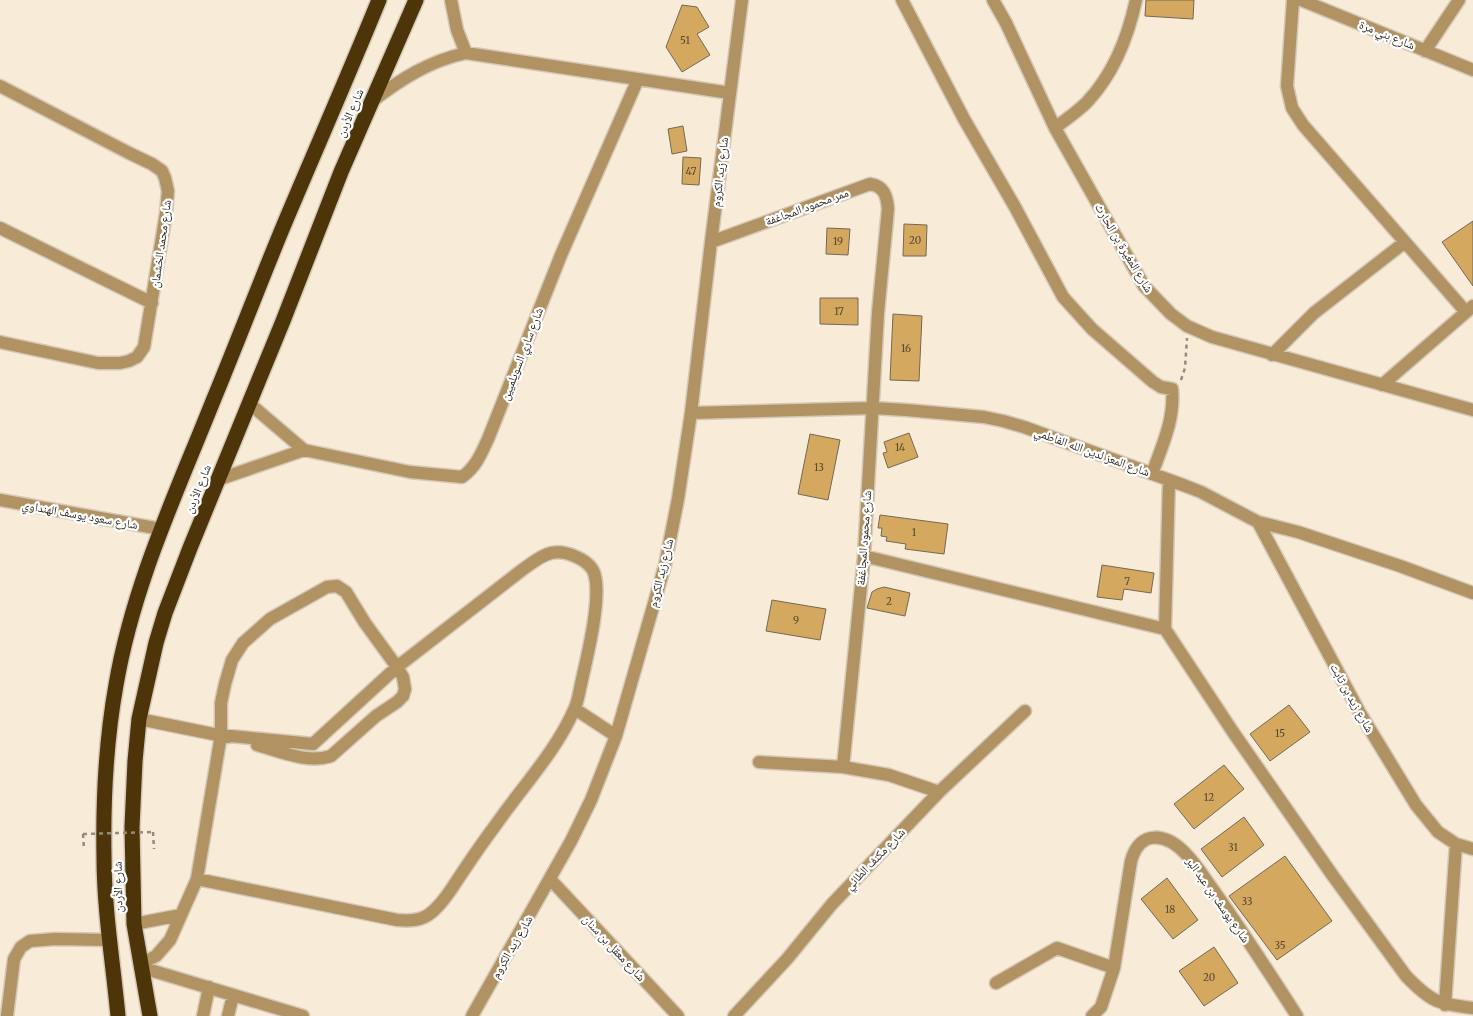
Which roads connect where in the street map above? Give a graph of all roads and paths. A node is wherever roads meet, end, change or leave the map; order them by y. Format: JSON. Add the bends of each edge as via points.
{"nodes":[{"id":1,"x":379,"y":0,"type":"edge"},
{"id":2,"x":416,"y":0,"type":"edge"},
{"id":3,"x":452,"y":0,"type":"edge"},
{"id":4,"x":742,"y":0,"type":"edge"},
{"id":5,"x":902,"y":0,"type":"edge"},
{"id":6,"x":993,"y":0,"type":"edge"},
{"id":7,"x":1136,"y":0,"type":"edge"},
{"id":8,"x":1294,"y":0,"type":"edge"},
{"id":9,"x":1302,"y":0,"type":"edge"},
{"id":10,"x":1459,"y":0,"type":"edge"},
{"id":11,"x":1425,"y":51,"type":"junction"},
{"id":12,"x":466,"y":53,"type":"junction"},
{"id":13,"x":1473,"y":70,"type":"edge"},
{"id":14,"x":638,"y":80,"type":"junction"},
{"id":15,"x":0,"y":86,"type":"edge"},
{"id":16,"x":730,"y":93,"type":"junction"},
{"id":17,"x":371,"y":102,"type":"junction"},
{"id":18,"x":1055,"y":128,"type":"junction"},
{"id":19,"x":888,"y":209,"type":"joint"},
{"id":20,"x":0,"y":228,"type":"edge"},
{"id":21,"x":711,"y":242,"type":"junction"},
{"id":22,"x":1405,"y":242,"type":"junction"},
{"id":23,"x":152,"y":303,"type":"junction"},
{"id":24,"x":1470,"y":309,"type":"edge"},
{"id":25,"x":1187,"y":326,"type":"junction"},
{"id":26,"x":0,"y":342,"type":"edge"},
{"id":27,"x":1272,"y":354,"type":"junction"},
{"id":28,"x":1382,"y":385,"type":"junction"},
{"id":29,"x":1172,"y":389,"type":"junction"},
{"id":30,"x":249,"y":403,"type":"junction"},
{"id":31,"x":873,"y":408,"type":"junction"},
{"id":32,"x":1473,"y":410,"type":"edge"},
{"id":33,"x":692,"y":413,"type":"junction"},
{"id":34,"x":304,"y":450,"type":"junction"},
{"id":35,"x":1152,"y":474,"type":"junction"},
{"id":36,"x":217,"y":480,"type":"junction"},
{"id":37,"x":1169,"y":480,"type":"junction"},
{"id":38,"x":0,"y":500,"type":"edge"},
{"id":39,"x":1258,"y":522,"type":"junction"},
{"id":40,"x":161,"y":529,"type":"junction"},
{"id":41,"x":864,"y":556,"type":"junction"},
{"id":42,"x":1473,"y":594,"type":"edge"},
{"id":43,"x":1165,"y":629,"type":"junction"},
{"id":44,"x":397,"y":667,"type":"junction"},
{"id":45,"x":575,"y":709,"type":"junction"},
{"id":46,"x":1025,"y":711,"type":"dead end"},
{"id":47,"x":140,"y":719,"type":"junction"},
{"id":48,"x":221,"y":735,"type":"junction"},
{"id":49,"x":616,"y":736,"type":"junction"},
{"id":50,"x":759,"y":762,"type":"dead end"},
{"id":51,"x":843,"y":766,"type":"junction"},
{"id":52,"x":939,"y":792,"type":"junction"},
{"id":53,"x":1456,"y":844,"type":"junction"},
{"id":54,"x":84,"y":848,"type":"dead end"},
{"id":55,"x":154,"y":849,"type":"dead end"},
{"id":56,"x":1473,"y":849,"type":"edge"},
{"id":57,"x":197,"y":879,"type":"junction"},
{"id":58,"x":550,"y":880,"type":"junction"},
{"id":59,"x":180,"y":916,"type":"junction"},
{"id":60,"x":134,"y":924,"type":"junction"},
{"id":61,"x":110,"y":940,"type":"junction"},
{"id":62,"x":140,"y":964,"type":"junction"},
{"id":63,"x":1114,"y":968,"type":"junction"},
{"id":64,"x":996,"y":983,"type":"dead end"},
{"id":65,"x":209,"y":988,"type":"junction"},
{"id":66,"x":233,"y":994,"type":"junction"},
{"id":67,"x":1445,"y":1005,"type":"junction"},
{"id":68,"x":1473,"y":1008,"type":"edge"},
{"id":69,"x":264,"y":1010,"type":"edge"},
{"id":70,"x":5,"y":1011,"type":"edge"},
{"id":71,"x":1101,"y":1013,"type":"edge"},
{"id":72,"x":296,"y":1015,"type":"edge"},
{"id":73,"x":118,"y":1016,"type":"edge"},
{"id":74,"x":150,"y":1016,"type":"edge"},
{"id":75,"x":203,"y":1016,"type":"edge"},
{"id":76,"x":228,"y":1016,"type":"edge"},
{"id":77,"x":472,"y":1016,"type":"edge"},
{"id":78,"x":678,"y":1016,"type":"edge"},
{"id":79,"x":734,"y":1016,"type":"edge"},
{"id":80,"x":1297,"y":1016,"type":"edge"}],
"edges":[{"from":1,"to":40,"type":"highway","name":"شارع الأردن"},
{"from":2,"to":17,"type":"highway","name":"شارع الأردن"},
{"from":3,"to":12,"type":"street","via":[[457,30]]},
{"from":4,"to":16,"type":"street","name":"شارع زيد الكروم"},
{"from":5,"to":29,"type":"street","via":[[1063,297],[1092,329],[1153,382]]},
{"from":6,"to":18,"type":"street","name":"شارع المغيرة بن الحارث"},
{"from":7,"to":18,"type":"street","via":[[1119,54],[1105,80],[1088,102]]},
{"from":8,"to":22,"type":"street","via":[[1287,86],[1292,108],[1303,125]]},
{"from":9,"to":11,"type":"street","name":"شارع بني مرة"},
{"from":10,"to":11,"type":"street"},
{"from":11,"to":13,"type":"street","name":"شارع بني مرة"},
{"from":12,"to":14,"type":"street"},
{"from":12,"to":17,"type":"street","via":[[418,70]]},
{"from":14,"to":16,"type":"street"},
{"from":14,"to":34,"type":"street","name":"شارع ساري السويلميين","via":[[561,255],[503,403],[474,467],[462,477],[439,475]]},
{"from":15,"to":23,"type":"street","name":"شارع محمد الخشمان","via":[[162,171],[168,191]]},
{"from":16,"to":21,"type":"street","name":"شارع زيد الكروم"},
{"from":17,"to":30,"type":"highway","name":"شارع الأردن"},
{"from":18,"to":25,"type":"street","name":"شارع المغيرة بن الحارث","via":[[1144,286]]},
{"from":19,"to":21,"type":"street","name":"ممر محمود المجاغفة","via":[[885,194],[877,185],[870,184]]},
{"from":19,"to":31,"type":"street","name":"شارع محمود المجاغفة"},
{"from":20,"to":23,"type":"street"},
{"from":21,"to":33,"type":"street","name":"شارع زيد الكروم"},
{"from":22,"to":24,"type":"street"},
{"from":22,"to":27,"type":"street","via":[[1314,313]]},
{"from":23,"to":26,"type":"street","name":"شارع محمد الخشمان","via":[[144,347],[137,357],[129,361],[98,363]]},
{"from":24,"to":28,"type":"street"},
{"from":25,"to":27,"type":"street","name":"شارع المغيرة بن الحارث","via":[[1212,337]]},
{"from":25,"to":29,"type":"path","via":[[1182,378]]},
{"from":27,"to":28,"type":"street","name":"شارع المغيرة بن الحارث"},
{"from":28,"to":32,"type":"street","name":"شارع المغيرة بن الحارث"},
{"from":29,"to":35,"type":"street","via":[[1172,417]]},
{"from":30,"to":34,"type":"street","name":"شارع ساري السويلميين"},
{"from":30,"to":36,"type":"highway","name":"شارع الأردن"},
{"from":31,"to":33,"type":"street","name":"شارع المعز لدين الله الفاطمي"},
{"from":31,"to":35,"type":"street","name":"شارع المعز لدين الله الفاطمي","via":[[1003,420]]},
{"from":31,"to":41,"type":"street","name":"شارع محمود المجاغفة"},
{"from":33,"to":49,"type":"street","name":"شارع زيد الكروم","via":[[665,565]]},
{"from":34,"to":36,"type":"street"},
{"from":35,"to":37,"type":"street","name":"شارع المعز لدين الله الفاطمي"},
{"from":36,"to":47,"type":"highway","name":"شارع الأردن","via":[[165,613]]},
{"from":37,"to":39,"type":"street","name":"شارع المعز لدين الله الفاطمي","via":[[1201,492]]},
{"from":37,"to":43,"type":"street"},
{"from":38,"to":40,"type":"street","name":"شارع سعود يوسف الهنداوي"},
{"from":39,"to":42,"type":"street","name":"شارع المعز لدين الله الفاطمي","via":[[1400,566]]},
{"from":39,"to":53,"type":"street","name":"شارع زيد بن ثابت","via":[[1360,713],[1416,805],[1438,832]]},
{"from":40,"to":61,"type":"highway","name":"شارع الأردن","via":[[136,598],[115,687],[104,798],[104,858]]},
{"from":41,"to":43,"type":"street"},
{"from":41,"to":51,"type":"street","name":"شارع محمود المجاغفة"},
{"from":43,"to":67,"type":"street","via":[[1233,732],[1406,976],[1426,995]]},
{"from":44,"to":45,"type":"street","via":[[543,556],[552,552],[576,556],[589,565],[596,582],[588,654]]},
{"from":44,"to":48,"type":"street","via":[[313,744]]},
{"from":44,"to":48,"type":"street","via":[[405,683],[403,696],[331,756],[321,759],[300,756]]},
{"from":44,"to":48,"type":"street","via":[[364,624],[346,592],[337,586],[327,587],[270,619],[243,643],[232,660],[224,684]]},
{"from":45,"to":49,"type":"street"},
{"from":45,"to":57,"type":"street","via":[[555,743],[447,895],[432,912],[419,920],[397,920]]},
{"from":46,"to":52,"type":"street","name":"شارع مكنف الطائي"},
{"from":47,"to":48,"type":"street"},
{"from":47,"to":60,"type":"highway","name":"شارع الأردن","via":[[132,827]]},
{"from":48,"to":57,"type":"street"},
{"from":49,"to":58,"type":"street","name":"شارع زيد الكروم","via":[[591,800]]},
{"from":50,"to":51,"type":"street"},
{"from":51,"to":52,"type":"street","via":[[889,775]]},
{"from":52,"to":79,"type":"street","name":"شارع مكنف الطائي","via":[[832,904]]},
{"from":53,"to":56,"type":"street","name":"شارع زيد بن ثابت"},
{"from":53,"to":67,"type":"street"},
{"from":54,"to":55,"type":"path","bridge":true,"via":[[83,834],[153,832]]},
{"from":57,"to":59,"type":"street"},
{"from":58,"to":77,"type":"street","name":"شارع زيد الكروم"},
{"from":58,"to":78,"type":"street","name":"شارع معقل بن سنان"},
{"from":59,"to":60,"type":"street"},
{"from":59,"to":62,"type":"street","via":[[163,949]]},
{"from":60,"to":62,"type":"highway","name":"شارع الأردن"},
{"from":61,"to":70,"type":"street","via":[[55,939],[30,941],[21,946],[14,958]]},
{"from":61,"to":73,"type":"highway","name":"شارع الأردن"},
{"from":62,"to":65,"type":"street"},
{"from":62,"to":74,"type":"highway","name":"شارع الأردن"},
{"from":63,"to":64,"type":"street","via":[[1057,948]]},
{"from":63,"to":71,"type":"street","name":"شارع يوسف بن عبد البر"},
{"from":63,"to":80,"type":"street","name":"شارع يوسف بن عبد البر","via":[[1134,850],[1145,839],[1159,838],[1186,854]]},
{"from":65,"to":66,"type":"street"},
{"from":65,"to":75,"type":"street"},
{"from":66,"to":69,"type":"street"},
{"from":66,"to":76,"type":"street"},
{"from":67,"to":68,"type":"street"},
{"from":69,"to":72,"type":"street"}]}
